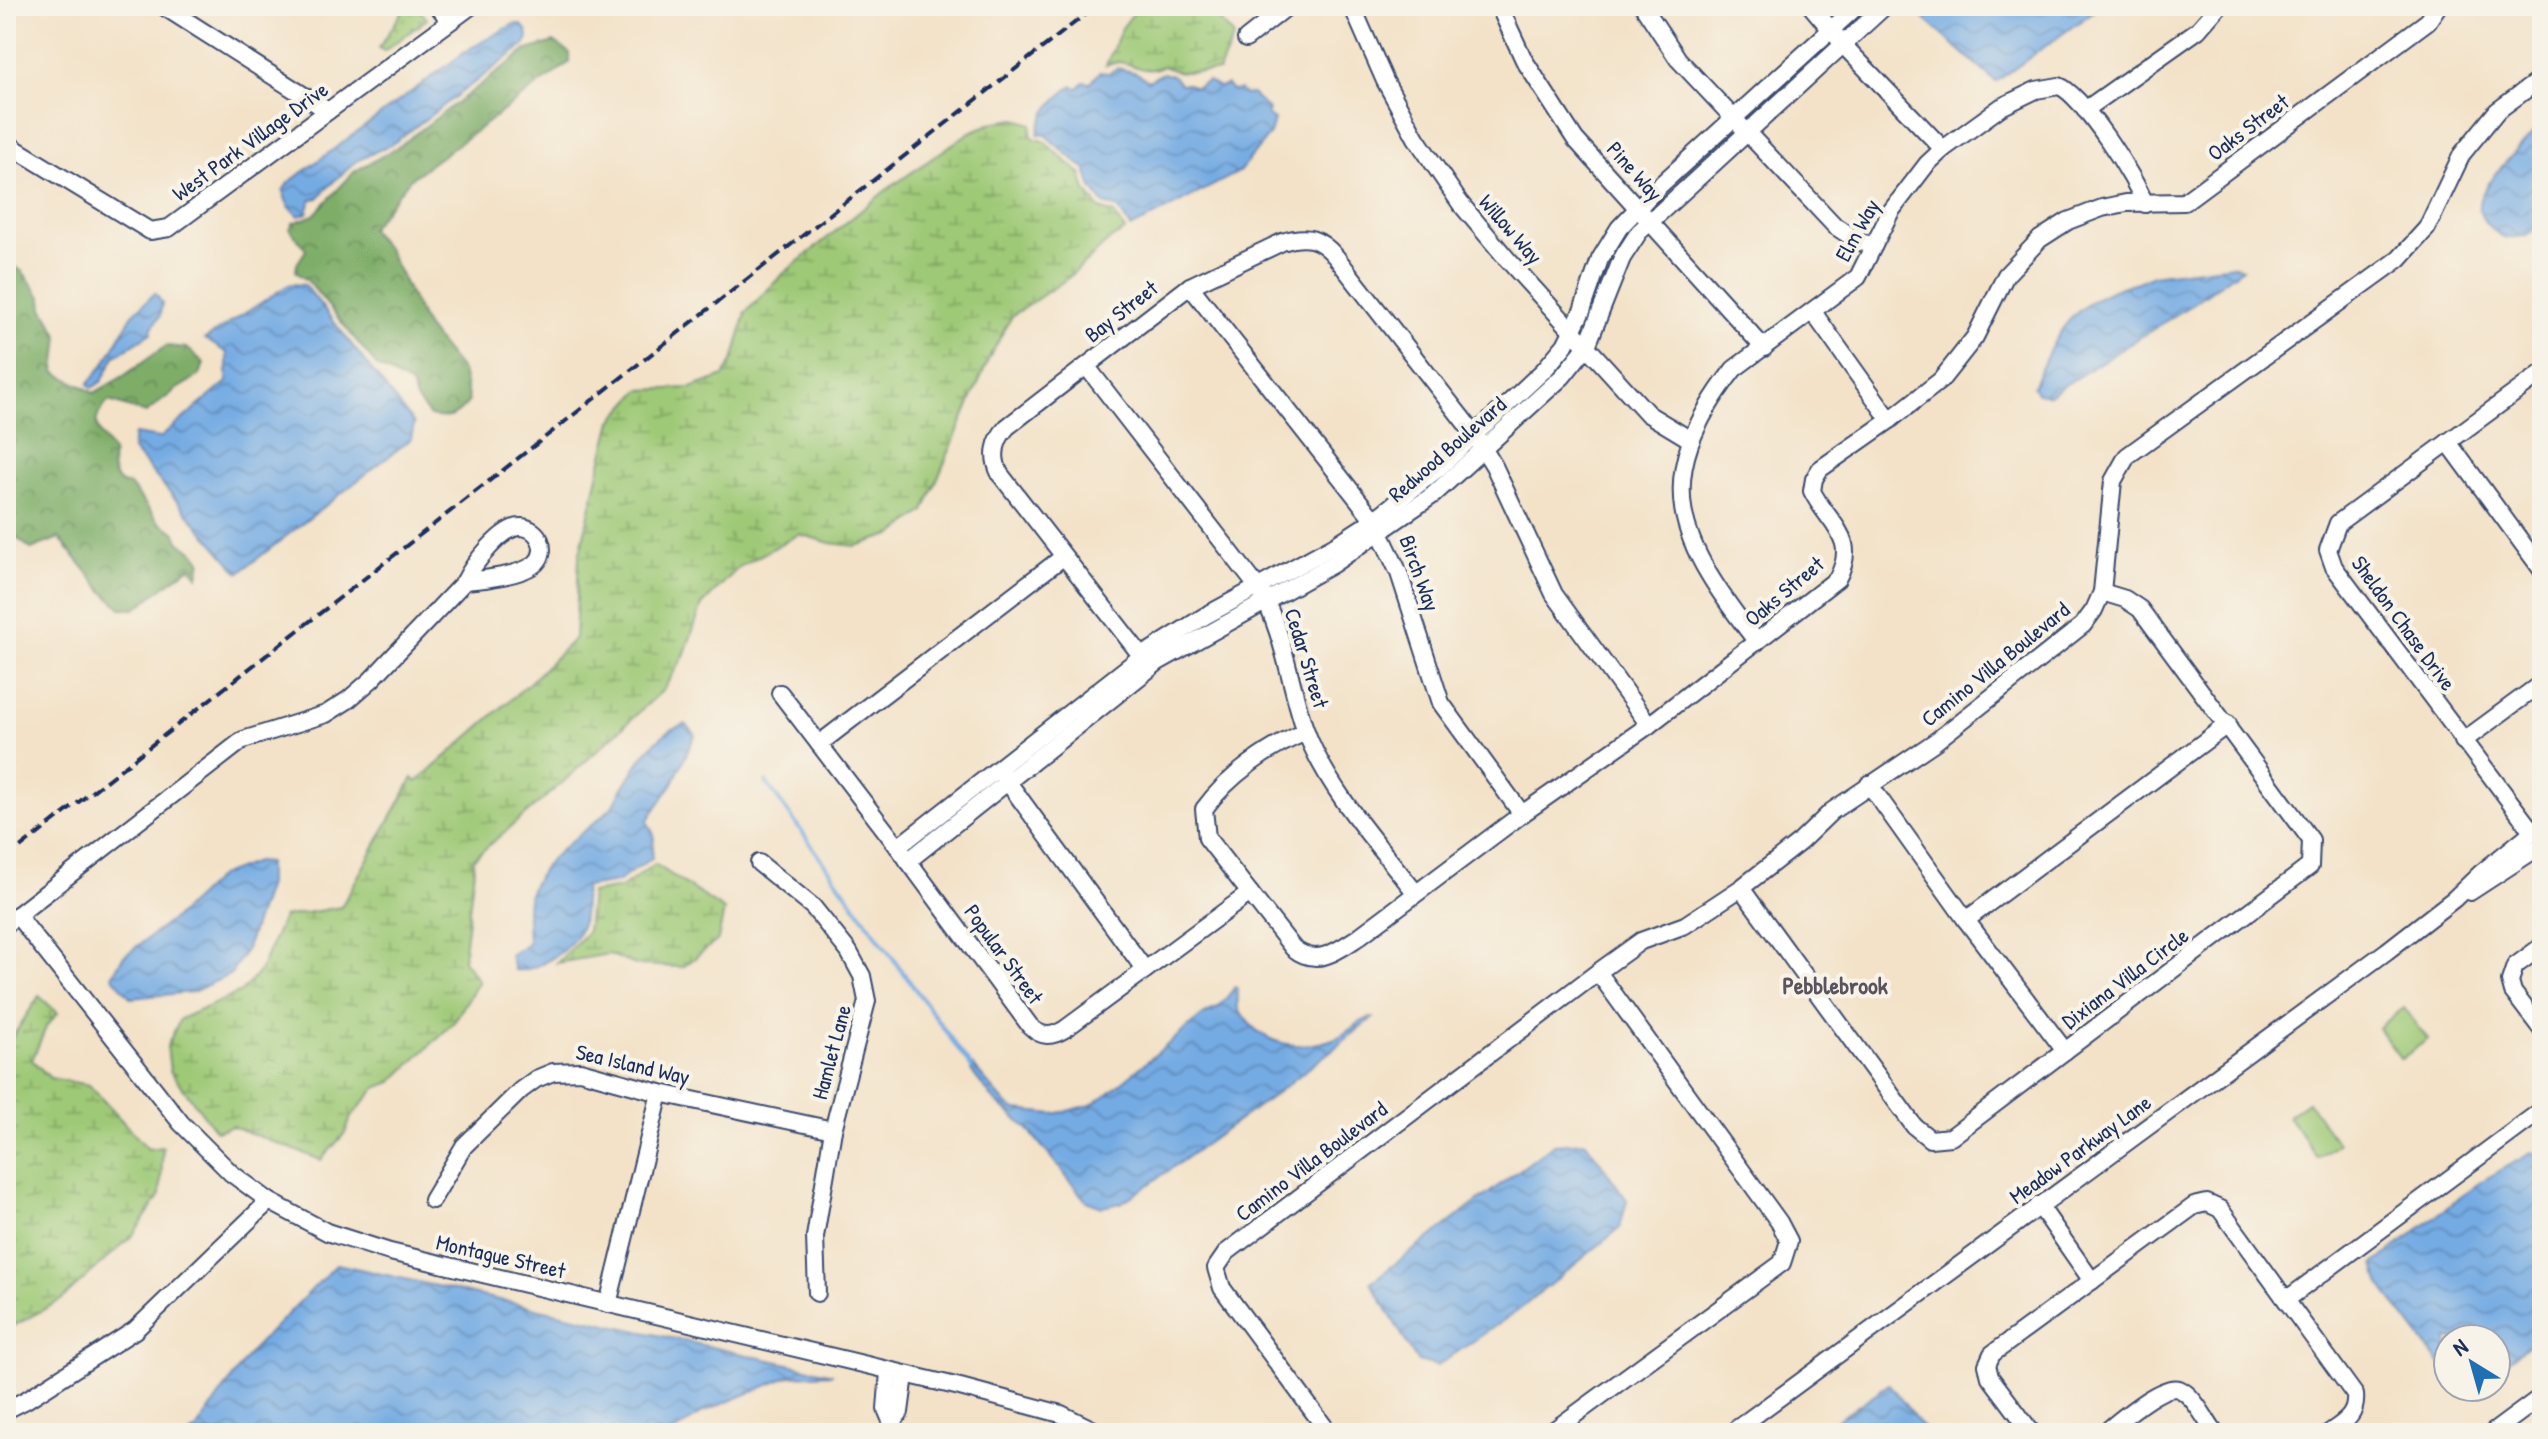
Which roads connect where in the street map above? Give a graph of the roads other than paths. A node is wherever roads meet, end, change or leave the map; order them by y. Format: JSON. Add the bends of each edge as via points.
{"nodes":[{"id":1,"x":163,"y":6,"type":"edge"},
{"id":2,"x":438,"y":6,"type":"edge"},
{"id":3,"x":471,"y":6,"type":"edge"},
{"id":4,"x":1288,"y":6,"type":"edge"},
{"id":5,"x":1352,"y":6,"type":"edge"},
{"id":6,"x":1499,"y":6,"type":"edge"},
{"id":7,"x":1643,"y":6,"type":"edge"},
{"id":8,"x":1811,"y":6,"type":"edge"},
{"id":9,"x":1857,"y":6,"type":"edge"},
{"id":10,"x":1885,"y":6,"type":"edge"},
{"id":11,"x":2219,"y":6,"type":"edge"},
{"id":12,"x":2438,"y":6,"type":"edge"},
{"id":13,"x":450,"y":21,"type":"junction"},
{"id":14,"x":1831,"y":30,"type":"junction"},
{"id":15,"x":1246,"y":39,"type":"dead end"},
{"id":16,"x":1844,"y":45,"type":"junction"},
{"id":17,"x":2542,"y":78,"type":"edge"},
{"id":18,"x":2085,"y":110,"type":"junction"},
{"id":19,"x":328,"y":111,"type":"junction"},
{"id":20,"x":1733,"y":119,"type":"junction"},
{"id":21,"x":1746,"y":134,"type":"junction"},
{"id":22,"x":6,"y":143,"type":"edge"},
{"id":23,"x":1943,"y":149,"type":"junction"},
{"id":24,"x":2145,"y":204,"type":"junction"},
{"id":25,"x":1638,"y":207,"type":"junction"},
{"id":26,"x":1650,"y":221,"type":"junction"},
{"id":27,"x":1874,"y":245,"type":"junction"},
{"id":28,"x":1190,"y":286,"type":"junction"},
{"id":29,"x":1813,"y":312,"type":"junction"},
{"id":30,"x":1574,"y":331,"type":"junction"},
{"id":31,"x":1587,"y":346,"type":"junction"},
{"id":32,"x":1764,"y":348,"type":"junction"},
{"id":33,"x":1087,"y":367,"type":"junction"},
{"id":34,"x":2542,"y":373,"type":"edge"},
{"id":35,"x":1890,"y":420,"type":"junction"},
{"id":36,"x":1691,"y":440,"type":"junction"},
{"id":37,"x":1479,"y":442,"type":"junction"},
{"id":38,"x":2448,"y":442,"type":"junction"},
{"id":39,"x":1378,"y":526,"type":"junction"},
{"id":40,"x":1063,"y":557,"type":"junction"},
{"id":41,"x":2542,"y":570,"type":"edge"},
{"id":42,"x":465,"y":581,"type":"junction"},
{"id":43,"x":2102,"y":592,"type":"junction"},
{"id":44,"x":1263,"y":595,"type":"junction"},
{"id":45,"x":1757,"y":642,"type":"junction"},
{"id":46,"x":1146,"y":662,"type":"junction"},
{"id":47,"x":2542,"y":683,"type":"edge"},
{"id":48,"x":780,"y":693,"type":"dead end"},
{"id":49,"x":2228,"y":724,"type":"junction"},
{"id":50,"x":1649,"y":725,"type":"junction"},
{"id":51,"x":1306,"y":732,"type":"junction"},
{"id":52,"x":2463,"y":741,"type":"junction"},
{"id":53,"x":819,"y":744,"type":"junction"},
{"id":54,"x":1003,"y":776,"type":"junction"},
{"id":55,"x":1869,"y":784,"type":"junction"},
{"id":56,"x":1522,"y":814,"type":"junction"},
{"id":57,"x":2539,"y":833,"type":"edge"},
{"id":58,"x":903,"y":854,"type":"junction"},
{"id":59,"x":759,"y":863,"type":"dead end"},
{"id":60,"x":1741,"y":888,"type":"junction"},
{"id":61,"x":1415,"y":892,"type":"junction"},
{"id":62,"x":1250,"y":893,"type":"junction"},
{"id":63,"x":12,"y":919,"type":"edge"},
{"id":64,"x":1966,"y":920,"type":"junction"},
{"id":65,"x":2542,"y":946,"type":"edge"},
{"id":66,"x":1145,"y":970,"type":"junction"},
{"id":67,"x":1598,"y":972,"type":"junction"},
{"id":68,"x":2542,"y":1030,"type":"edge"},
{"id":69,"x":2065,"y":1051,"type":"junction"},
{"id":70,"x":660,"y":1093,"type":"junction"},
{"id":71,"x":2542,"y":1110,"type":"edge"},
{"id":72,"x":833,"y":1130,"type":"junction"},
{"id":73,"x":432,"y":1200,"type":"dead end"},
{"id":74,"x":269,"y":1201,"type":"junction"},
{"id":75,"x":2039,"y":1205,"type":"junction"},
{"id":76,"x":2092,"y":1281,"type":"junction"},
{"id":77,"x":817,"y":1293,"type":"dead end"},
{"id":78,"x":2286,"y":1300,"type":"junction"},
{"id":79,"x":608,"y":1304,"type":"junction"},
{"id":80,"x":897,"y":1373,"type":"junction"},
{"id":81,"x":2542,"y":1396,"type":"edge"},
{"id":82,"x":6,"y":1410,"type":"edge"},
{"id":83,"x":892,"y":1428,"type":"edge"},
{"id":84,"x":1100,"y":1433,"type":"edge"},
{"id":85,"x":1329,"y":1433,"type":"edge"},
{"id":86,"x":1550,"y":1433,"type":"edge"},
{"id":87,"x":1731,"y":1433,"type":"edge"},
{"id":88,"x":2032,"y":1433,"type":"edge"},
{"id":89,"x":2104,"y":1433,"type":"edge"},
{"id":90,"x":2215,"y":1433,"type":"edge"},
{"id":91,"x":2329,"y":1433,"type":"edge"},
{"id":92,"x":2492,"y":1433,"type":"edge"}],
"edges":[{"from":1,"to":19,"type":"street"},
{"from":2,"to":13,"type":"street"},
{"from":3,"to":13,"type":"street","name":"West Park Village Drive"},
{"from":4,"to":15,"type":"street"},
{"from":5,"to":30,"type":"street","name":"Willow Way","via":[[1385,81],[1435,171]]},
{"from":6,"to":25,"type":"street","name":"Pine Way","via":[[1524,60],[1575,139]]},
{"from":7,"to":20,"type":"street","via":[[1678,59]]},
{"from":8,"to":14,"type":"street"},
{"from":9,"to":14,"type":"street","name":"Redwood Boulevard"},
{"from":10,"to":16,"type":"street","name":"Redwood Boulevard"},
{"from":11,"to":18,"type":"street","via":[[2198,30]]},
{"from":12,"to":24,"type":"street","name":"Oaks Street","via":[[2428,21],[2184,202]]},
{"from":13,"to":19,"type":"street","name":"West Park Village Drive"},
{"from":14,"to":16,"type":"street"},
{"from":14,"to":20,"type":"street","name":"Redwood Boulevard"},
{"from":16,"to":21,"type":"street","name":"Redwood Boulevard"},
{"from":16,"to":23,"type":"street"},
{"from":17,"to":43,"type":"street","name":"Camino Villa Boulevard","via":[[2497,111],[2462,154],[2427,228],[2399,259],[2127,456],[2113,481]]},
{"from":18,"to":23,"type":"street","name":"Elm Way","via":[[2064,88],[2046,87],[2001,107]]},
{"from":18,"to":24,"type":"street","name":"Elm Way","via":[[2137,183]]},
{"from":19,"to":22,"type":"street","name":"West Park Village Drive","via":[[169,228],[150,231]]},
{"from":20,"to":21,"type":"street"},
{"from":20,"to":25,"type":"street","name":"Redwood Boulevard"},
{"from":21,"to":26,"type":"street","name":"Redwood Boulevard"},
{"from":21,"to":27,"type":"street","via":[[1835,226]]},
{"from":23,"to":27,"type":"street","name":"Elm Way","via":[[1902,195]]},
{"from":24,"to":35,"type":"street","name":"Oaks Street","via":[[2117,204],[2084,214],[2028,249],[2006,275],[1965,352],[1941,380]]},
{"from":25,"to":26,"type":"street","name":"Pine Way"},
{"from":25,"to":30,"type":"street","name":"Redwood Boulevard","via":[[1600,259]]},
{"from":26,"to":31,"type":"street","name":"Redwood Boulevard","via":[[1622,258]]},
{"from":26,"to":32,"type":"street","name":"Pine Way"},
{"from":27,"to":29,"type":"street","name":"Elm Way","via":[[1858,277]]},
{"from":28,"to":33,"type":"street","name":"Bay Street"},
{"from":28,"to":37,"type":"street","name":"Bay Street","via":[[1282,242],[1318,240]]},
{"from":28,"to":39,"type":"street","name":"Birch Way"},
{"from":29,"to":32,"type":"street","name":"Elm Way"},
{"from":29,"to":35,"type":"street"},
{"from":30,"to":31,"type":"street","name":"Willow Way"},
{"from":30,"to":37,"type":"street","name":"Redwood Boulevard"},
{"from":31,"to":36,"type":"street","name":"Willow Way","via":[[1648,414]]},
{"from":31,"to":37,"type":"street","name":"Redwood Boulevard","via":[[1563,376]]},
{"from":32,"to":36,"type":"street","name":"Elm Way","via":[[1734,369]]},
{"from":33,"to":40,"type":"street","name":"Bay Street","via":[[1007,427],[995,450],[1000,474]]},
{"from":33,"to":44,"type":"street","name":"Cedar Street"},
{"from":34,"to":38,"type":"street","name":"Sheldon Chase Drive"},
{"from":35,"to":45,"type":"street","name":"Oaks Street","via":[[1827,463],[1814,479],[1816,500],[1844,541],[1845,562],[1837,579]]},
{"from":36,"to":45,"type":"street","name":"Elm Way","via":[[1681,492],[1690,540]]},
{"from":37,"to":39,"type":"street","name":"Redwood Boulevard","via":[[1440,467]]},
{"from":37,"to":50,"type":"street","via":[[1554,594]]},
{"from":38,"to":41,"type":"street"},
{"from":38,"to":52,"type":"street","name":"Sheldon Chase Drive","via":[[2338,523],[2328,550],[2334,567]]},
{"from":39,"to":44,"type":"street","name":"Redwood Boulevard"},
{"from":39,"to":56,"type":"street","name":"Birch Way","via":[[1399,573],[1441,703]]},
{"from":40,"to":46,"type":"street","name":"Bay Street"},
{"from":40,"to":53,"type":"street"},
{"from":42,"to":42,"type":"street","via":[[527,569],[542,554],[539,536],[520,527],[509,531],[471,568]]},
{"from":42,"to":63,"type":"street","via":[[348,700],[326,714],[243,740]]},
{"from":43,"to":49,"type":"street","name":"Dixiana Villa Circle","via":[[2140,609]]},
{"from":43,"to":55,"type":"street","name":"Camino Villa Boulevard","via":[[2069,638],[1936,741]]},
{"from":44,"to":46,"type":"street","name":"Redwood Boulevard","via":[[1205,616]]},
{"from":44,"to":51,"type":"street","name":"Cedar Street"},
{"from":45,"to":50,"type":"street","name":"Oaks Street"},
{"from":46,"to":54,"type":"street","name":"Redwood Boulevard"},
{"from":47,"to":52,"type":"street"},
{"from":48,"to":53,"type":"street","name":"Popular Street"},
{"from":49,"to":64,"type":"street"},
{"from":49,"to":69,"type":"street","name":"Dixiana Villa Circle","via":[[2311,840],[2310,866]]},
{"from":50,"to":56,"type":"street","name":"Oaks Street"},
{"from":51,"to":61,"type":"street","name":"Cedar Street","via":[[1334,785]]},
{"from":51,"to":62,"type":"street","name":"Oaks Street","via":[[1283,741],[1217,791],[1204,809],[1207,838]]},
{"from":52,"to":57,"type":"street","name":"Sheldon Chase Drive"},
{"from":53,"to":58,"type":"street","name":"Popular Street"},
{"from":54,"to":58,"type":"street","name":"Redwood Boulevard"},
{"from":54,"to":66,"type":"street"},
{"from":55,"to":60,"type":"street","name":"Camino Villa Boulevard"},
{"from":55,"to":64,"type":"street"},
{"from":56,"to":61,"type":"street","name":"Oaks Street"},
{"from":57,"to":75,"type":"street","name":"Meadow Parkway Lane"},
{"from":58,"to":66,"type":"street","name":"Popular Street","via":[[1039,1034],[1056,1034]]},
{"from":59,"to":72,"type":"street","name":"Hamlet Lane","via":[[813,907],[862,976],[867,1001]]},
{"from":60,"to":67,"type":"street","name":"Camino Villa Boulevard","via":[[1685,925],[1641,941]]},
{"from":60,"to":69,"type":"street","name":"Dixiana Villa Circle","via":[[1914,1126],[1930,1139],[1951,1137]]},
{"from":61,"to":62,"type":"street","name":"Oaks Street","via":[[1337,951],[1318,958],[1293,948]]},
{"from":62,"to":66,"type":"street","name":"Popular Street"},
{"from":63,"to":74,"type":"street","name":"Montague Street","via":[[181,1123],[231,1173]]},
{"from":64,"to":69,"type":"street"},
{"from":65,"to":68,"type":"street","via":[[2515,966],[2510,977],[2513,992]]},
{"from":67,"to":85,"type":"street","name":"Camino Villa Boulevard","via":[[1227,1252],[1216,1268],[1222,1288]]},
{"from":67,"to":86,"type":"street","via":[[1789,1241],[1782,1263]]},
{"from":70,"to":72,"type":"street","name":"Sea Island Way"},
{"from":70,"to":73,"type":"street","name":"Sea Island Way","via":[[566,1069],[536,1079],[464,1146]]},
{"from":70,"to":79,"type":"street"},
{"from":71,"to":78,"type":"street"},
{"from":72,"to":77,"type":"street","name":"Hamlet Lane","via":[[815,1237]]},
{"from":74,"to":79,"type":"street","name":"Montague Street","via":[[327,1232],[390,1252]]},
{"from":74,"to":82,"type":"street","via":[[135,1330]]},
{"from":75,"to":76,"type":"street"},
{"from":75,"to":87,"type":"street","name":"Meadow Parkway Lane"},
{"from":76,"to":78,"type":"street","via":[[2194,1206],[2207,1203],[2220,1209]]},
{"from":76,"to":88,"type":"street","via":[[1992,1354],[1987,1365],[1990,1377]]},
{"from":78,"to":91,"type":"street","via":[[2355,1395],[2351,1417]]},
{"from":79,"to":80,"type":"street","name":"Montague Street"},
{"from":80,"to":83,"type":"street","via":[[900,1412]]},
{"from":80,"to":84,"type":"street","name":"Montague Street","via":[[1061,1414]]},
{"from":81,"to":92,"type":"street"},
{"from":89,"to":90,"type":"street","via":[[2156,1394],[2175,1388],[2188,1396]]}]}
